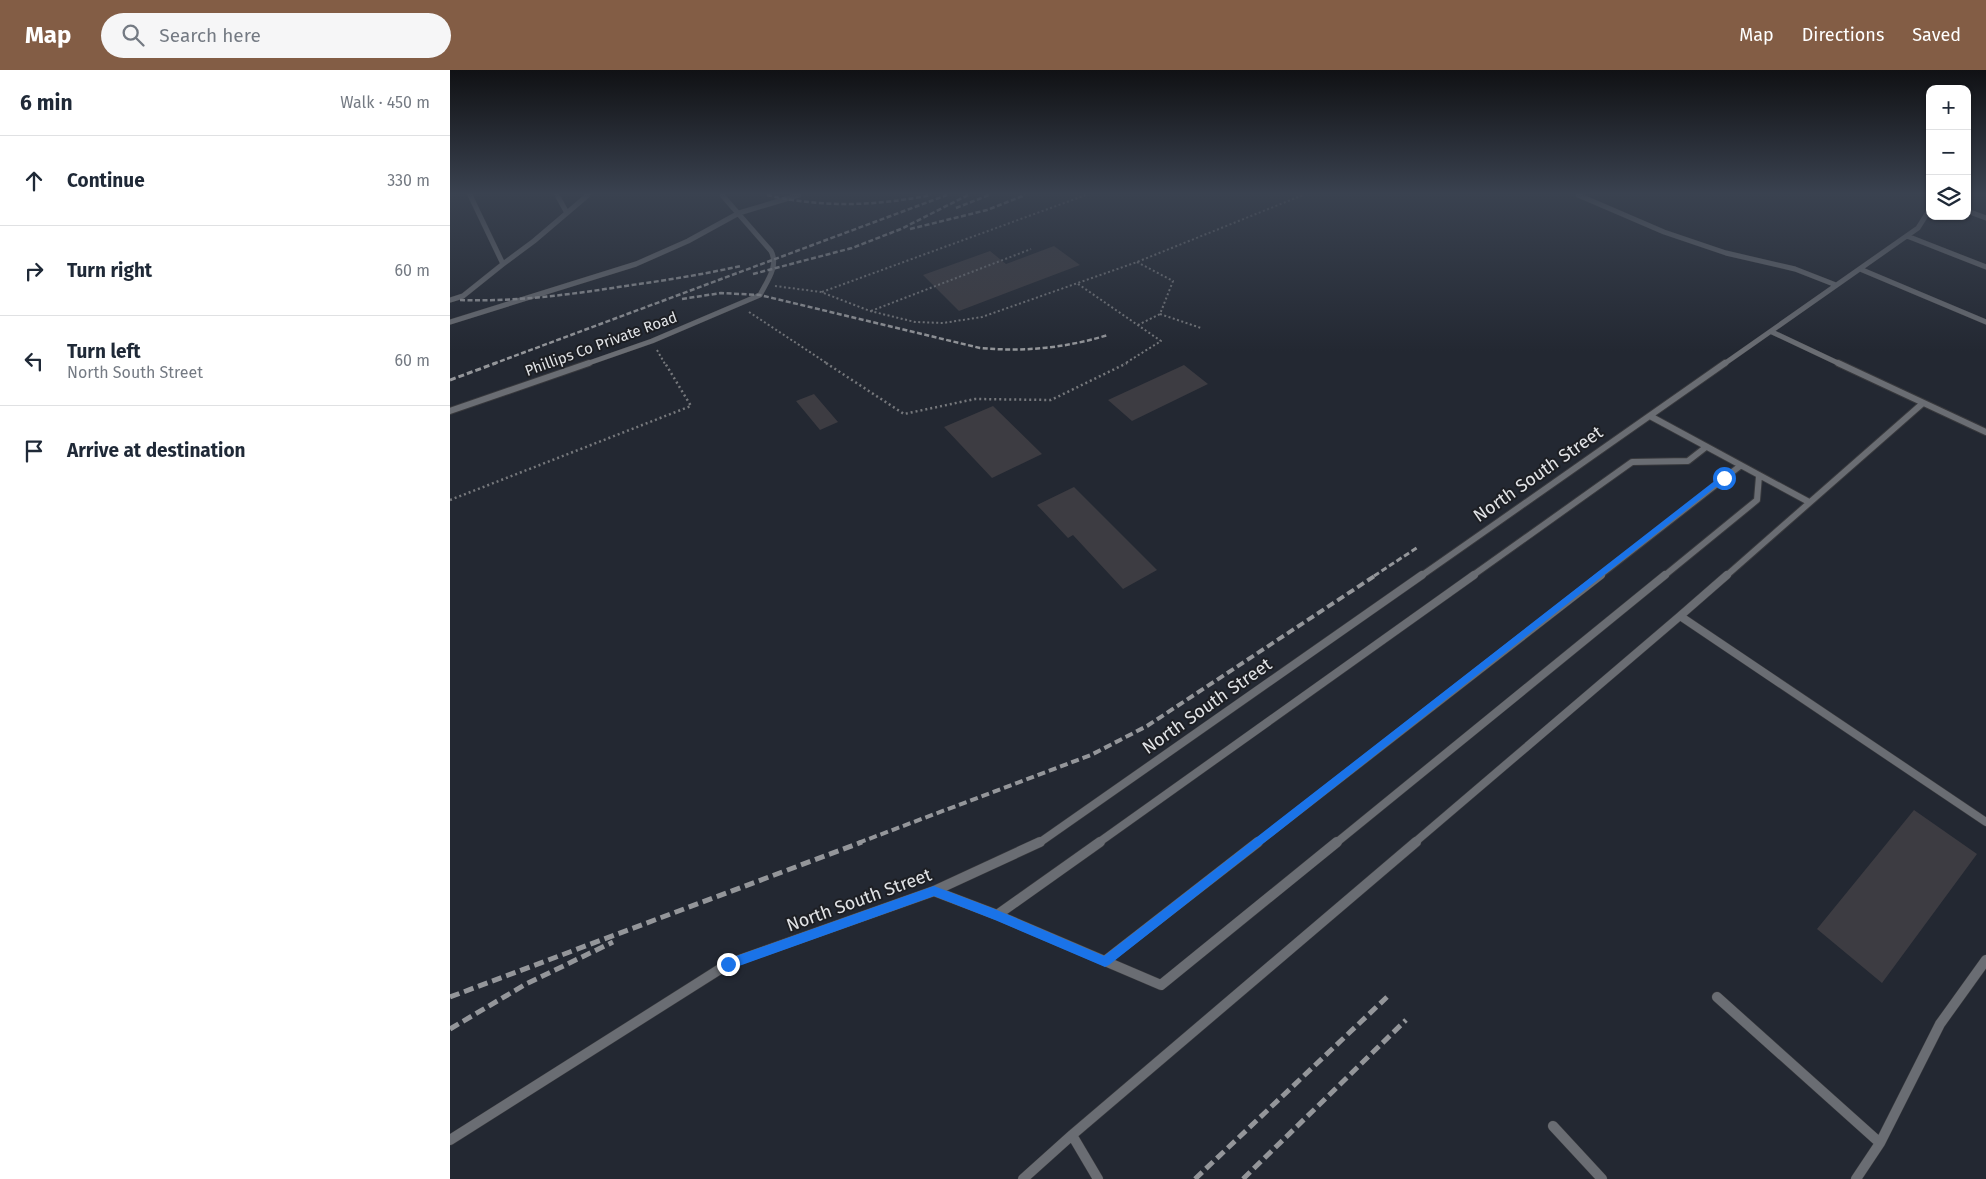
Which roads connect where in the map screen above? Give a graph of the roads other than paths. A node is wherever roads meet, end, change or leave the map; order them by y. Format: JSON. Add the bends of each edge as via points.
{"nodes":[{"id":1,"x":495,"y":247,"type":"edge"},
{"id":2,"x":524,"y":247,"type":"edge"},
{"id":3,"x":675,"y":247,"type":"edge"},
{"id":4,"x":767,"y":247,"type":"edge"},
{"id":5,"x":1708,"y":247,"type":"edge"},
{"id":6,"x":1892,"y":247,"type":"edge"},
{"id":7,"x":1934,"y":247,"type":"edge"},
{"id":8,"x":503,"y":264,"type":"junction"},
{"id":9,"x":1986,"y":267,"type":"edge"},
{"id":10,"x":1860,"y":269,"type":"junction"},
{"id":11,"x":1836,"y":285,"type":"junction"},
{"id":12,"x":450,"y":300,"type":"edge"},
{"id":13,"x":450,"y":322,"type":"edge"},
{"id":14,"x":1986,"y":322,"type":"edge"},
{"id":15,"x":1772,"y":332,"type":"junction"},
{"id":16,"x":1923,"y":403,"type":"junction"},
{"id":17,"x":450,"y":412,"type":"edge"},
{"id":18,"x":1650,"y":416,"type":"junction"},
{"id":19,"x":1986,"y":432,"type":"edge"},
{"id":20,"x":1706,"y":447,"type":"junction"},
{"id":21,"x":1740,"y":466,"type":"junction"},
{"id":22,"x":1759,"y":476,"type":"junction"},
{"id":23,"x":1809,"y":502,"type":"junction"},
{"id":24,"x":1680,"y":616,"type":"junction"},
{"id":25,"x":1986,"y":822,"type":"edge"},
{"id":26,"x":934,"y":891,"type":"junction"},
{"id":27,"x":997,"y":915,"type":"junction"},
{"id":28,"x":1986,"y":960,"type":"edge"},
{"id":29,"x":1105,"y":961,"type":"junction"},
{"id":30,"x":1718,"y":996,"type":"dead end"},
{"id":31,"x":1554,"y":1126,"type":"dead end"},
{"id":32,"x":1072,"y":1135,"type":"junction"},
{"id":33,"x":450,"y":1140,"type":"edge"},
{"id":34,"x":1880,"y":1143,"type":"junction"},
{"id":35,"x":1023,"y":1179,"type":"edge"},
{"id":36,"x":1098,"y":1179,"type":"edge"},
{"id":37,"x":1602,"y":1179,"type":"edge"},
{"id":38,"x":1856,"y":1179,"type":"edge"}],
"edges":[{"from":1,"to":8,"type":"lane"},
{"from":2,"to":8,"type":"lane"},
{"from":3,"to":13,"type":"lane","via":[[636,264]]},
{"from":4,"to":17,"type":"lane","name":"Phillips Co Private Road","via":[[774,257],[773,269],[760,295],[652,341]]},
{"from":5,"to":11,"type":"lane","via":[[1795,269]]},
{"from":6,"to":10,"type":"lane","name":"North South Street"},
{"from":7,"to":9,"type":"lane"},
{"from":8,"to":12,"type":"lane","via":[[463,296]]},
{"from":10,"to":11,"type":"lane","name":"North South Street"},
{"from":10,"to":14,"type":"lane"},
{"from":11,"to":15,"type":"lane","name":"North South Street"},
{"from":15,"to":16,"type":"lane"},
{"from":15,"to":18,"type":"lane","name":"North South Street"},
{"from":16,"to":19,"type":"lane"},
{"from":16,"to":23,"type":"lane"},
{"from":18,"to":20,"type":"lane"},
{"from":18,"to":26,"type":"lane","name":"North South Street","via":[[1037,844]]},
{"from":20,"to":21,"type":"lane"},
{"from":20,"to":27,"type":"lane","via":[[1688,461],[1632,462]]},
{"from":21,"to":22,"type":"lane"},
{"from":21,"to":29,"type":"lane"},
{"from":22,"to":23,"type":"lane"},
{"from":22,"to":29,"type":"lane","via":[[1757,500],[1161,985]]},
{"from":23,"to":24,"type":"lane"},
{"from":24,"to":25,"type":"lane"},
{"from":24,"to":32,"type":"lane"},
{"from":26,"to":27,"type":"lane"},
{"from":26,"to":33,"type":"lane","name":"North South Street","via":[[728,964]]},
{"from":27,"to":29,"type":"lane"},
{"from":28,"to":34,"type":"lane","via":[[1940,1024]]},
{"from":30,"to":34,"type":"lane"},
{"from":31,"to":37,"type":"lane"},
{"from":32,"to":35,"type":"lane"},
{"from":32,"to":36,"type":"lane"},
{"from":34,"to":38,"type":"lane"}]}
